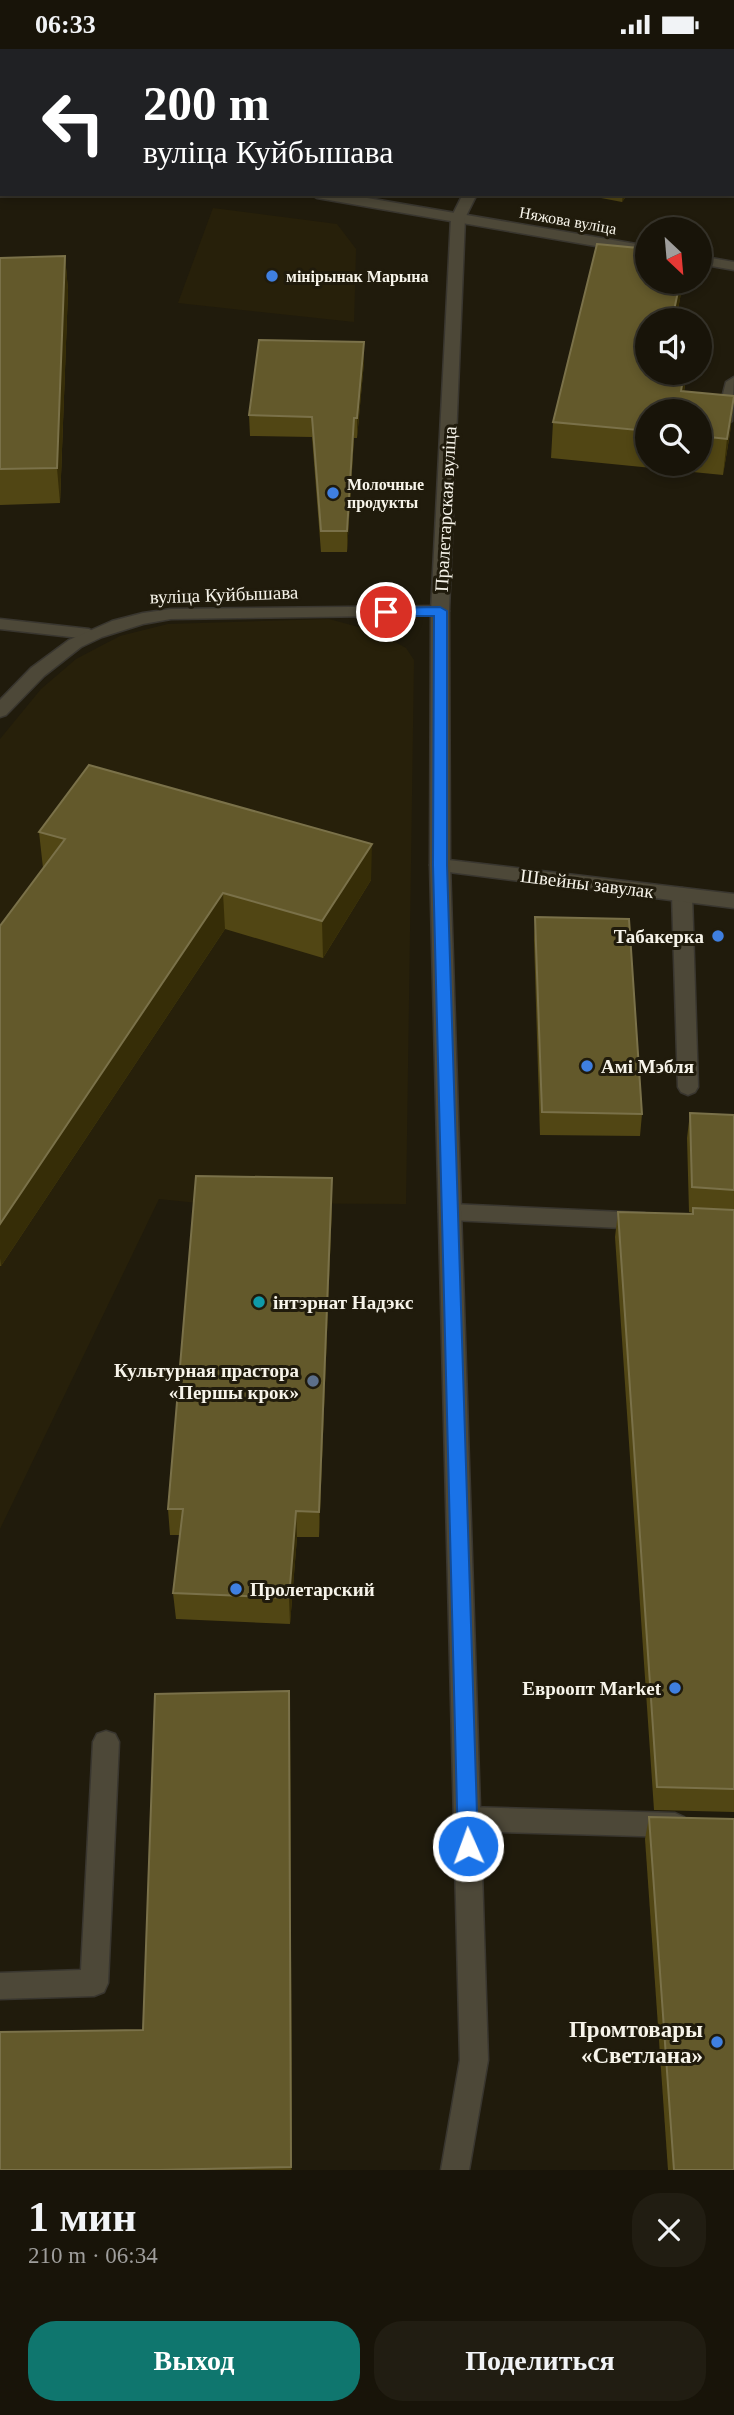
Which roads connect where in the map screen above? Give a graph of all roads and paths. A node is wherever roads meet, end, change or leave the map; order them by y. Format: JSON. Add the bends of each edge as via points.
{"nodes":[{"id":1,"x":329,"y":196,"type":"edge"},
{"id":2,"x":469,"y":196,"type":"edge"},
{"id":3,"x":458,"y":218,"type":"junction"},
{"id":4,"x":635,"y":249,"type":"edge"},
{"id":5,"x":712,"y":262,"type":"edge"},
{"id":6,"x":734,"y":266,"type":"edge"},
{"id":7,"x":734,"y":382,"type":"edge"},
{"id":8,"x":724,"y":421,"type":"edge"},
{"id":9,"x":440,"y":611,"type":"junction"},
{"id":10,"x":0,"y":624,"type":"edge"},
{"id":11,"x":89,"y":633,"type":"junction"},
{"id":12,"x":0,"y":711,"type":"edge"},
{"id":13,"x":440,"y":865,"type":"junction"},
{"id":14,"x":682,"y":895,"type":"junction"},
{"id":15,"x":734,"y":901,"type":"edge"},
{"id":16,"x":688,"y":1087,"type":"dead end"},
{"id":17,"x":450,"y":1212,"type":"junction"},
{"id":18,"x":666,"y":1222,"type":"edge"},
{"id":19,"x":106,"y":1742,"type":"dead end"},
{"id":20,"x":467,"y":1819,"type":"junction"},
{"id":21,"x":695,"y":1825,"type":"edge"},
{"id":22,"x":0,"y":1986,"type":"edge"},
{"id":23,"x":455,"y":2170,"type":"edge"}],
"edges":[{"from":1,"to":3,"type":"main road","name":"Няжова вуліца"},
{"from":2,"to":3,"type":"main road","name":"Пралетарская вуліца"},
{"from":3,"to":4,"type":"main road","name":"Няжова вуліца"},
{"from":3,"to":9,"type":"main road","name":"Пралетарская вуліца"},
{"from":5,"to":6,"type":"main road"},
{"from":7,"to":8,"type":"main road"},
{"from":9,"to":11,"type":"main road","name":"вуліца Куйбышава","via":[[171,614],[142,617]]},
{"from":9,"to":13,"type":"main road","name":"Пралетарская вуліца"},
{"from":10,"to":11,"type":"main road"},
{"from":11,"to":12,"type":"main road","name":"вуліца Куйбышава","via":[[29,678]]},
{"from":13,"to":14,"type":"main road","name":"Швейны завулак"},
{"from":13,"to":17,"type":"main road","name":"Пралетарская вуліца"},
{"from":14,"to":15,"type":"main road","name":"Швейны завулак"},
{"from":14,"to":16,"type":"main road"},
{"from":17,"to":18,"type":"main road"},
{"from":17,"to":20,"type":"main road","name":"Пралетарская вуліца"},
{"from":19,"to":22,"type":"main road","via":[[94,1983]]},
{"from":20,"to":21,"type":"main road"},
{"from":20,"to":23,"type":"main road","name":"Пралетарская вуліца","via":[[474,2060]]}]}
